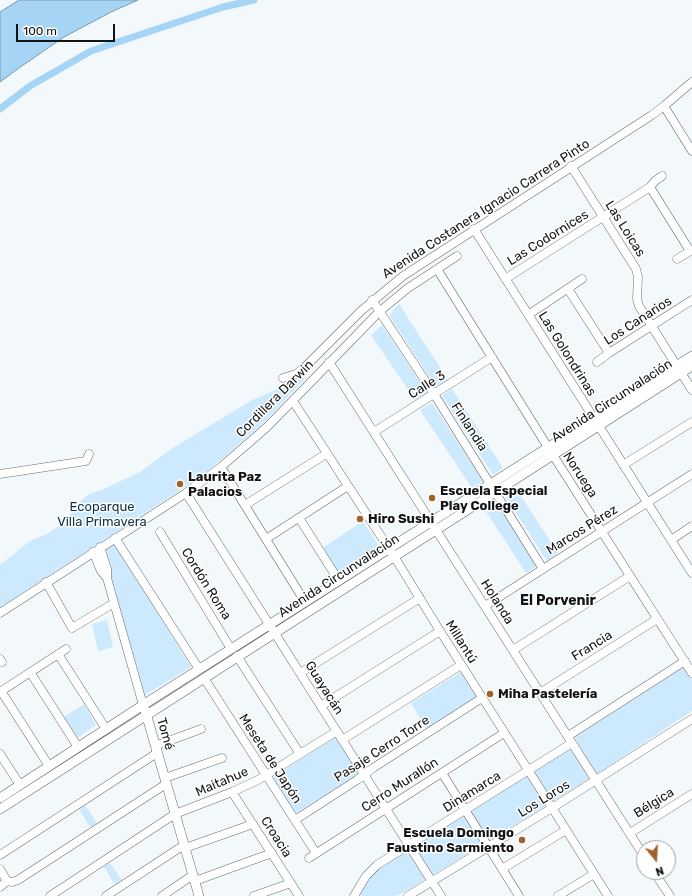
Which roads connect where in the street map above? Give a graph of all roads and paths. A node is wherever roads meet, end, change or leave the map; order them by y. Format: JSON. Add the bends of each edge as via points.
{"nodes":[{"id":1,"x":692,"y":82,"type":"edge"},
{"id":2,"x":664,"y":106,"type":"junction"},
{"id":3,"x":692,"y":151,"type":"edge"},
{"id":4,"x":571,"y":166,"type":"junction"},
{"id":5,"x":662,"y":176,"type":"dead end"},
{"id":6,"x":650,"y":187,"type":"junction"},
{"id":7,"x":603,"y":217,"type":"junction"},
{"id":8,"x":474,"y":229,"type":"junction"},
{"id":9,"x":691,"y":251,"type":"edge"},
{"id":10,"x":457,"y":256,"type":"dead end"},
{"id":11,"x":677,"y":259,"type":"dead end"},
{"id":12,"x":437,"y":269,"type":"junction"},
{"id":13,"x":505,"y":279,"type":"junction"},
{"id":14,"x":582,"y":279,"type":"dead end"},
{"id":15,"x":568,"y":288,"type":"junction"},
{"id":16,"x":372,"y":300,"type":"junction"},
{"id":17,"x":692,"y":300,"type":"edge"},
{"id":18,"x":380,"y":311,"type":"junction"},
{"id":19,"x":528,"y":315,"type":"junction"},
{"id":20,"x":651,"y":326,"type":"junction"},
{"id":21,"x":609,"y":352,"type":"junction"},
{"id":22,"x":692,"y":356,"type":"edge"},
{"id":23,"x":492,"y":357,"type":"junction"},
{"id":24,"x":329,"y":362,"type":"junction"},
{"id":25,"x":597,"y":362,"type":"dead end"},
{"id":26,"x":692,"y":366,"type":"edge"},
{"id":27,"x":678,"y":369,"type":"junction"},
{"id":28,"x":283,"y":378,"type":"dead end"},
{"id":29,"x":692,"y":390,"type":"edge"},
{"id":30,"x":434,"y":394,"type":"junction"},
{"id":31,"x":293,"y":401,"type":"junction"},
{"id":32,"x":596,"y":422,"type":"junction"},
{"id":33,"x":692,"y":422,"type":"edge"},
{"id":34,"x":374,"y":432,"type":"junction"},
{"id":35,"x":551,"y":451,"type":"junction"},
{"id":36,"x":89,"y":454,"type":"dead end"},
{"id":37,"x":326,"y":454,"type":"junction"},
{"id":38,"x":623,"y":465,"type":"junction"},
{"id":39,"x":221,"y":468,"type":"junction"},
{"id":40,"x":0,"y":474,"type":"edge"},
{"id":41,"x":692,"y":474,"type":"edge"},
{"id":42,"x":348,"y":486,"type":"junction"},
{"id":43,"x":493,"y":487,"type":"junction"},
{"id":44,"x":186,"y":492,"type":"junction"},
{"id":45,"x":647,"y":503,"type":"junction"},
{"id":46,"x":245,"y":506,"type":"junction"},
{"id":47,"x":299,"y":518,"type":"junction"},
{"id":48,"x":434,"y":526,"type":"junction"},
{"id":49,"x":692,"y":526,"type":"edge"},
{"id":50,"x":160,"y":532,"type":"dead end"},
{"id":51,"x":602,"y":532,"type":"junction"},
{"id":52,"x":115,"y":538,"type":"junction"},
{"id":53,"x":266,"y":539,"type":"junction"},
{"id":54,"x":671,"y":540,"type":"junction"},
{"id":55,"x":100,"y":547,"type":"junction"},
{"id":56,"x":93,"y":552,"type":"junction"},
{"id":57,"x":391,"y":552,"type":"junction"},
{"id":58,"x":543,"y":569,"type":"junction"},
{"id":59,"x":692,"y":573,"type":"edge"},
{"id":60,"x":630,"y":576,"type":"junction"},
{"id":61,"x":107,"y":578,"type":"junction"},
{"id":62,"x":339,"y":581,"type":"junction"},
{"id":63,"x":46,"y":582,"type":"junction"},
{"id":64,"x":420,"y":598,"type":"junction"},
{"id":65,"x":305,"y":602,"type":"junction"},
{"id":66,"x":114,"y":603,"type":"junction"},
{"id":67,"x":485,"y":606,"type":"junction"},
{"id":68,"x":0,"y":613,"type":"edge"},
{"id":69,"x":658,"y":619,"type":"junction"},
{"id":70,"x":272,"y":629,"type":"junction"},
{"id":71,"x":440,"y":631,"type":"junction"},
{"id":72,"x":66,"y":649,"type":"dead end"},
{"id":73,"x":513,"y":650,"type":"junction"},
{"id":74,"x":234,"y":653,"type":"junction"},
{"id":75,"x":58,"y":654,"type":"junction"},
{"id":76,"x":685,"y":661,"type":"junction"},
{"id":77,"x":461,"y":665,"type":"junction"},
{"id":78,"x":30,"y":672,"type":"junction"},
{"id":79,"x":202,"y":673,"type":"junction"},
{"id":80,"x":300,"y":673,"type":"junction"},
{"id":81,"x":692,"y":673,"type":"edge"},
{"id":82,"x":0,"y":692,"type":"edge"},
{"id":83,"x":540,"y":693,"type":"junction"},
{"id":84,"x":482,"y":698,"type":"junction"},
{"id":85,"x":143,"y":705,"type":"junction"},
{"id":86,"x":321,"y":706,"type":"junction"},
{"id":87,"x":146,"y":715,"type":"junction"},
{"id":88,"x":692,"y":719,"type":"edge"},
{"id":89,"x":106,"y":729,"type":"junction"},
{"id":90,"x":201,"y":729,"type":"dead end"},
{"id":91,"x":337,"y":731,"type":"junction"},
{"id":92,"x":504,"y":733,"type":"junction"},
{"id":93,"x":342,"y":740,"type":"junction"},
{"id":94,"x":570,"y":740,"type":"junction"},
{"id":95,"x":78,"y":747,"type":"junction"},
{"id":96,"x":156,"y":750,"type":"junction"},
{"id":97,"x":0,"y":754,"type":"edge"},
{"id":98,"x":300,"y":754,"type":"junction"},
{"id":99,"x":222,"y":758,"type":"dead end"},
{"id":100,"x":50,"y":766,"type":"junction"},
{"id":101,"x":528,"y":771,"type":"junction"},
{"id":102,"x":442,"y":773,"type":"junction"},
{"id":103,"x":365,"y":774,"type":"junction"},
{"id":104,"x":266,"y":775,"type":"junction"},
{"id":105,"x":596,"y":780,"type":"junction"},
{"id":106,"x":166,"y":781,"type":"junction"},
{"id":107,"x":20,"y":785,"type":"junction"},
{"id":108,"x":232,"y":792,"type":"junction"},
{"id":109,"x":691,"y":797,"type":"edge"},
{"id":110,"x":0,"y":798,"type":"edge"},
{"id":111,"x":386,"y":808,"type":"junction"},
{"id":112,"x":552,"y":808,"type":"junction"},
{"id":113,"x":0,"y":809,"type":"edge"},
{"id":114,"x":465,"y":810,"type":"junction"},
{"id":115,"x":175,"y":814,"type":"junction"},
{"id":116,"x":295,"y":820,"type":"junction"},
{"id":117,"x":253,"y":824,"type":"junction"},
{"id":118,"x":566,"y":830,"type":"junction"},
{"id":119,"x":630,"y":833,"type":"junction"},
{"id":120,"x":636,"y":843,"type":"edge"},
{"id":121,"x":409,"y":845,"type":"junction"},
{"id":122,"x":185,"y":847,"type":"junction"},
{"id":123,"x":489,"y":847,"type":"junction"},
{"id":124,"x":272,"y":853,"type":"junction"},
{"id":125,"x":316,"y":853,"type":"junction"},
{"id":126,"x":0,"y":855,"type":"edge"},
{"id":127,"x":309,"y":858,"type":"dead end"},
{"id":128,"x":0,"y":869,"type":"edge"},
{"id":129,"x":502,"y":869,"type":"junction"},
{"id":130,"x":594,"y":874,"type":"junction"},
{"id":131,"x":194,"y":878,"type":"junction"},
{"id":132,"x":659,"y":880,"type":"edge"},
{"id":133,"x":7,"y":881,"type":"junction"},
{"id":134,"x":432,"y":882,"type":"junction"},
{"id":135,"x":291,"y":883,"type":"junction"},
{"id":136,"x":0,"y":887,"type":"edge"},
{"id":137,"x":50,"y":896,"type":"edge"},
{"id":138,"x":106,"y":896,"type":"edge"},
{"id":139,"x":162,"y":896,"type":"edge"},
{"id":140,"x":200,"y":896,"type":"edge"},
{"id":141,"x":254,"y":896,"type":"edge"},
{"id":142,"x":299,"y":896,"type":"edge"},
{"id":143,"x":354,"y":896,"type":"edge"},
{"id":144,"x":408,"y":896,"type":"edge"},
{"id":145,"x":441,"y":896,"type":"edge"},
{"id":146,"x":519,"y":896,"type":"edge"},
{"id":147,"x":558,"y":896,"type":"edge"},
{"id":148,"x":608,"y":896,"type":"edge"},
{"id":149,"x":670,"y":896,"type":"edge"}],
"edges":[{"from":1,"to":2,"type":"street","name":"Avenida Costanera Ignacio Carrera Pinto"},
{"from":2,"to":3,"type":"street"},
{"from":2,"to":4,"type":"street","name":"Avenida Costanera Ignacio Carrera Pinto"},
{"from":4,"to":7,"type":"street","name":"Las Loicas"},
{"from":4,"to":8,"type":"street","name":"Avenida Costanera Ignacio Carrera Pinto"},
{"from":5,"to":6,"type":"street","name":"Las Codornices"},
{"from":6,"to":7,"type":"street","name":"Las Codornices"},
{"from":6,"to":9,"type":"street"},
{"from":7,"to":13,"type":"street","name":"Las Codornices"},
{"from":7,"to":20,"type":"street","name":"Las Loicas","via":[[636,269],[638,303]]},
{"from":8,"to":13,"type":"street","name":"Las Golondrinas"},
{"from":8,"to":16,"type":"street","name":"Avenida Costanera Ignacio Carrera Pinto","via":[[412,269]]},
{"from":9,"to":11,"type":"street"},
{"from":10,"to":12,"type":"street","name":"Cordillera Darwin"},
{"from":12,"to":18,"type":"street","name":"Cordillera Darwin"},
{"from":12,"to":23,"type":"street","name":"Noruega"},
{"from":13,"to":19,"type":"street","name":"Las Golondrinas"},
{"from":14,"to":15,"type":"street"},
{"from":15,"to":19,"type":"street"},
{"from":15,"to":21,"type":"street"},
{"from":16,"to":18,"type":"street","name":"Finlandia"},
{"from":16,"to":28,"type":"street","name":"Avenida Costanera Ignacio Carrera Pinto","via":[[304,368]]},
{"from":17,"to":20,"type":"street","name":"Los Canarios"},
{"from":18,"to":24,"type":"street","name":"Cordillera Darwin"},
{"from":18,"to":30,"type":"street","name":"Finlandia"},
{"from":19,"to":32,"type":"street","name":"Las Golondrinas"},
{"from":20,"to":21,"type":"street","name":"Los Canarios"},
{"from":20,"to":27,"type":"street","name":"Las Loicas"},
{"from":21,"to":25,"type":"street","name":"Los Canarios"},
{"from":22,"to":27,"type":"street","name":"Avenida Circunvalación"},
{"from":23,"to":30,"type":"street","name":"Calle 3"},
{"from":23,"to":35,"type":"street","name":"Noruega"},
{"from":24,"to":31,"type":"street","name":"Cordillera Darwin"},
{"from":24,"to":34,"type":"street","name":"Holanda"},
{"from":26,"to":27,"type":"street","name":"Avenida Circunvalación"},
{"from":27,"to":29,"type":"street","name":"Las Loicas"},
{"from":27,"to":32,"type":"street","name":"Avenida Circunvalación"},
{"from":30,"to":34,"type":"street","name":"Calle 3"},
{"from":30,"to":43,"type":"street","name":"Finlandia"},
{"from":31,"to":37,"type":"street","name":"Millantú"},
{"from":31,"to":39,"type":"street","name":"Cordillera Darwin"},
{"from":32,"to":35,"type":"street","name":"Avenida Circunvalación"},
{"from":32,"to":38,"type":"street","name":"Las Golondrinas"},
{"from":33,"to":38,"type":"street"},
{"from":34,"to":48,"type":"street","name":"Holanda"},
{"from":35,"to":43,"type":"street","name":"Avenida Circunvalación"},
{"from":35,"to":51,"type":"street","name":"Noruega"},
{"from":36,"to":40,"type":"street","via":[[86,461]]},
{"from":37,"to":42,"type":"street","name":"Millantú"},
{"from":37,"to":46,"type":"street"},
{"from":38,"to":45,"type":"street","name":"Las Golondrinas"},
{"from":39,"to":44,"type":"street","name":"Cordillera Darwin"},
{"from":39,"to":46,"type":"street"},
{"from":41,"to":45,"type":"street","name":"Marcos Pérez"},
{"from":42,"to":47,"type":"street"},
{"from":42,"to":57,"type":"street","name":"Millantú"},
{"from":43,"to":48,"type":"street","name":"Avenida Circunvalación"},
{"from":43,"to":58,"type":"street","name":"Finlandia"},
{"from":44,"to":52,"type":"street","name":"Cordillera Darwin"},
{"from":44,"to":70,"type":"street","name":"Guayacán"},
{"from":45,"to":51,"type":"street","name":"Marcos Pérez"},
{"from":45,"to":54,"type":"street","name":"Las Golondrinas"},
{"from":46,"to":53,"type":"street"},
{"from":47,"to":53,"type":"street"},
{"from":47,"to":62,"type":"street"},
{"from":48,"to":57,"type":"street","name":"Avenida Circunvalación"},
{"from":48,"to":67,"type":"street","name":"Holanda"},
{"from":49,"to":54,"type":"street"},
{"from":50,"to":74,"type":"street","name":"Cordón Roma"},
{"from":51,"to":58,"type":"street","name":"Marcos Pérez"},
{"from":51,"to":60,"type":"street","name":"Noruega"},
{"from":52,"to":55,"type":"street","name":"Cordillera Darwin"},
{"from":52,"to":79,"type":"street","name":"Meseta de Japón"},
{"from":53,"to":65,"type":"street"},
{"from":54,"to":59,"type":"street","name":"Las Golondrinas"},
{"from":55,"to":56,"type":"street","name":"Cordillera Darwin"},
{"from":55,"to":61,"type":"street","name":"Tomé"},
{"from":56,"to":61,"type":"street","name":"Tomé"},
{"from":56,"to":63,"type":"street","name":"Cordillera Darwin"},
{"from":57,"to":62,"type":"street","name":"Avenida Circunvalación"},
{"from":57,"to":64,"type":"street","name":"Millantú"},
{"from":57,"to":70,"type":"street","name":"Avenida Circunvalación"},
{"from":58,"to":67,"type":"street","name":"Marcos Pérez"},
{"from":60,"to":69,"type":"street","name":"Noruega"},
{"from":60,"to":73,"type":"street"},
{"from":61,"to":66,"type":"street","name":"Tomé"},
{"from":62,"to":65,"type":"street","name":"Avenida Circunvalación"},
{"from":63,"to":66,"type":"street","via":[[72,628]]},
{"from":63,"to":68,"type":"street","name":"Cordillera Darwin"},
{"from":64,"to":71,"type":"street","name":"Millantú"},
{"from":64,"to":80,"type":"street"},
{"from":65,"to":70,"type":"street","name":"Avenida Circunvalación"},
{"from":66,"to":85,"type":"street","name":"Tomé"},
{"from":67,"to":73,"type":"street","name":"Holanda"},
{"from":69,"to":76,"type":"street","name":"Noruega"},
{"from":69,"to":83,"type":"street","name":"Francia"},
{"from":70,"to":74,"type":"street","name":"Avenida Circunvalación"},
{"from":70,"to":80,"type":"street","name":"Guayacán"},
{"from":71,"to":77,"type":"street","name":"Millantú"},
{"from":71,"to":86,"type":"street"},
{"from":72,"to":75,"type":"street"},
{"from":73,"to":83,"type":"street","name":"Holanda"},
{"from":74,"to":79,"type":"street","name":"Avenida Circunvalación"},
{"from":74,"to":98,"type":"street","name":"Cordón Roma"},
{"from":75,"to":78,"type":"street"},
{"from":75,"to":89,"type":"street"},
{"from":76,"to":81,"type":"street","name":"Noruega"},
{"from":76,"to":94,"type":"street","name":"Dinamarca"},
{"from":77,"to":84,"type":"street","name":"Millantú"},
{"from":77,"to":93,"type":"street"},
{"from":78,"to":82,"type":"street"},
{"from":78,"to":95,"type":"street"},
{"from":79,"to":85,"type":"street","name":"Avenida Circunvalación"},
{"from":79,"to":87,"type":"street","name":"Avenida Circunvalación"},
{"from":79,"to":104,"type":"street","name":"Meseta de Japón"},
{"from":80,"to":86,"type":"street","name":"Guayacán"},
{"from":82,"to":100,"type":"street"},
{"from":83,"to":94,"type":"street","name":"Holanda"},
{"from":84,"to":92,"type":"street","name":"Millantú"},
{"from":84,"to":103,"type":"street","name":"Pasaje Cerro Torre"},
{"from":85,"to":87,"type":"street","name":"Tomé"},
{"from":85,"to":89,"type":"street","name":"Avenida Circunvalación"},
{"from":86,"to":91,"type":"street","name":"Guayacán"},
{"from":87,"to":96,"type":"street","name":"Tomé"},
{"from":87,"to":113,"type":"street","name":"Avenida Circunvalación"},
{"from":88,"to":105,"type":"street","name":"Los Loros"},
{"from":89,"to":95,"type":"street","name":"Avenida Circunvalación"},
{"from":90,"to":96,"type":"street"},
{"from":91,"to":93,"type":"street","name":"Guayacán"},
{"from":91,"to":98,"type":"street","name":"Maitahue"},
{"from":92,"to":101,"type":"street","name":"Millantú"},
{"from":92,"to":102,"type":"street","name":"Cerro Murallón"},
{"from":93,"to":103,"type":"street","name":"Guayacán"},
{"from":94,"to":101,"type":"street","name":"Dinamarca"},
{"from":94,"to":105,"type":"street","name":"Holanda"},
{"from":95,"to":100,"type":"street","name":"Avenida Circunvalación"},
{"from":96,"to":106,"type":"street","name":"Tomé"},
{"from":96,"to":126,"type":"street"},
{"from":97,"to":107,"type":"street"},
{"from":98,"to":104,"type":"street","name":"Maitahue"},
{"from":99,"to":106,"type":"street"},
{"from":100,"to":107,"type":"street","name":"Avenida Circunvalación"},
{"from":101,"to":112,"type":"street","name":"Millantú"},
{"from":101,"to":114,"type":"street","name":"Dinamarca"},
{"from":102,"to":111,"type":"street","name":"Cerro Murallón"},
{"from":102,"to":114,"type":"street"},
{"from":103,"to":111,"type":"street","name":"Guayacán"},
{"from":103,"to":116,"type":"street","name":"Pasaje Cerro Torre"},
{"from":104,"to":108,"type":"street","name":"Maitahue"},
{"from":104,"to":116,"type":"street","name":"Meseta de Japón"},
{"from":105,"to":112,"type":"street","name":"Los Loros"},
{"from":105,"to":119,"type":"street","name":"Holanda"},
{"from":106,"to":115,"type":"street","name":"Tomé"},
{"from":106,"to":133,"type":"street","via":[[18,880]]},
{"from":107,"to":110,"type":"street","name":"Avenida Circunvalación"},
{"from":108,"to":115,"type":"street","name":"Maitahue"},
{"from":108,"to":117,"type":"street","name":"Croacia"},
{"from":109,"to":119,"type":"street","name":"Bélgica"},
{"from":111,"to":121,"type":"street","name":"Guayacán"},
{"from":111,"to":125,"type":"street","name":"Cerro Murallón"},
{"from":112,"to":118,"type":"street","name":"Millantú"},
{"from":112,"to":123,"type":"street","name":"Los Loros"},
{"from":114,"to":121,"type":"street","name":"Dinamarca"},
{"from":114,"to":123,"type":"street"},
{"from":115,"to":122,"type":"street","name":"Tomé"},
{"from":115,"to":137,"type":"street","name":"Maitahue"},
{"from":116,"to":125,"type":"street","name":"Meseta de Japón"},
{"from":117,"to":122,"type":"street"},
{"from":117,"to":124,"type":"street","name":"Croacia"},
{"from":118,"to":129,"type":"street"},
{"from":118,"to":130,"type":"street","name":"Millantú"},
{"from":119,"to":120,"type":"street","name":"Holanda"},
{"from":121,"to":134,"type":"street","name":"Guayacán"},
{"from":121,"to":143,"type":"street","name":"Dinamarca","via":[[370,871]]},
{"from":122,"to":131,"type":"street","name":"Tomé"},
{"from":122,"to":138,"type":"street"},
{"from":123,"to":129,"type":"street"},
{"from":123,"to":134,"type":"street","name":"Los Loros"},
{"from":124,"to":131,"type":"street"},
{"from":124,"to":135,"type":"street","name":"Croacia"},
{"from":125,"to":127,"type":"street","name":"Cerro Murallón"},
{"from":128,"to":133,"type":"street"},
{"from":129,"to":146,"type":"street"},
{"from":130,"to":147,"type":"street"},
{"from":130,"to":148,"type":"street","name":"Millantú"},
{"from":131,"to":139,"type":"street"},
{"from":131,"to":140,"type":"street","name":"Tomé"},
{"from":132,"to":149,"type":"street"},
{"from":133,"to":136,"type":"street"},
{"from":134,"to":144,"type":"street","name":"Los Loros"},
{"from":134,"to":145,"type":"street","name":"Guayacán"},
{"from":135,"to":141,"type":"street"},
{"from":135,"to":142,"type":"street","name":"Croacia"}]}
